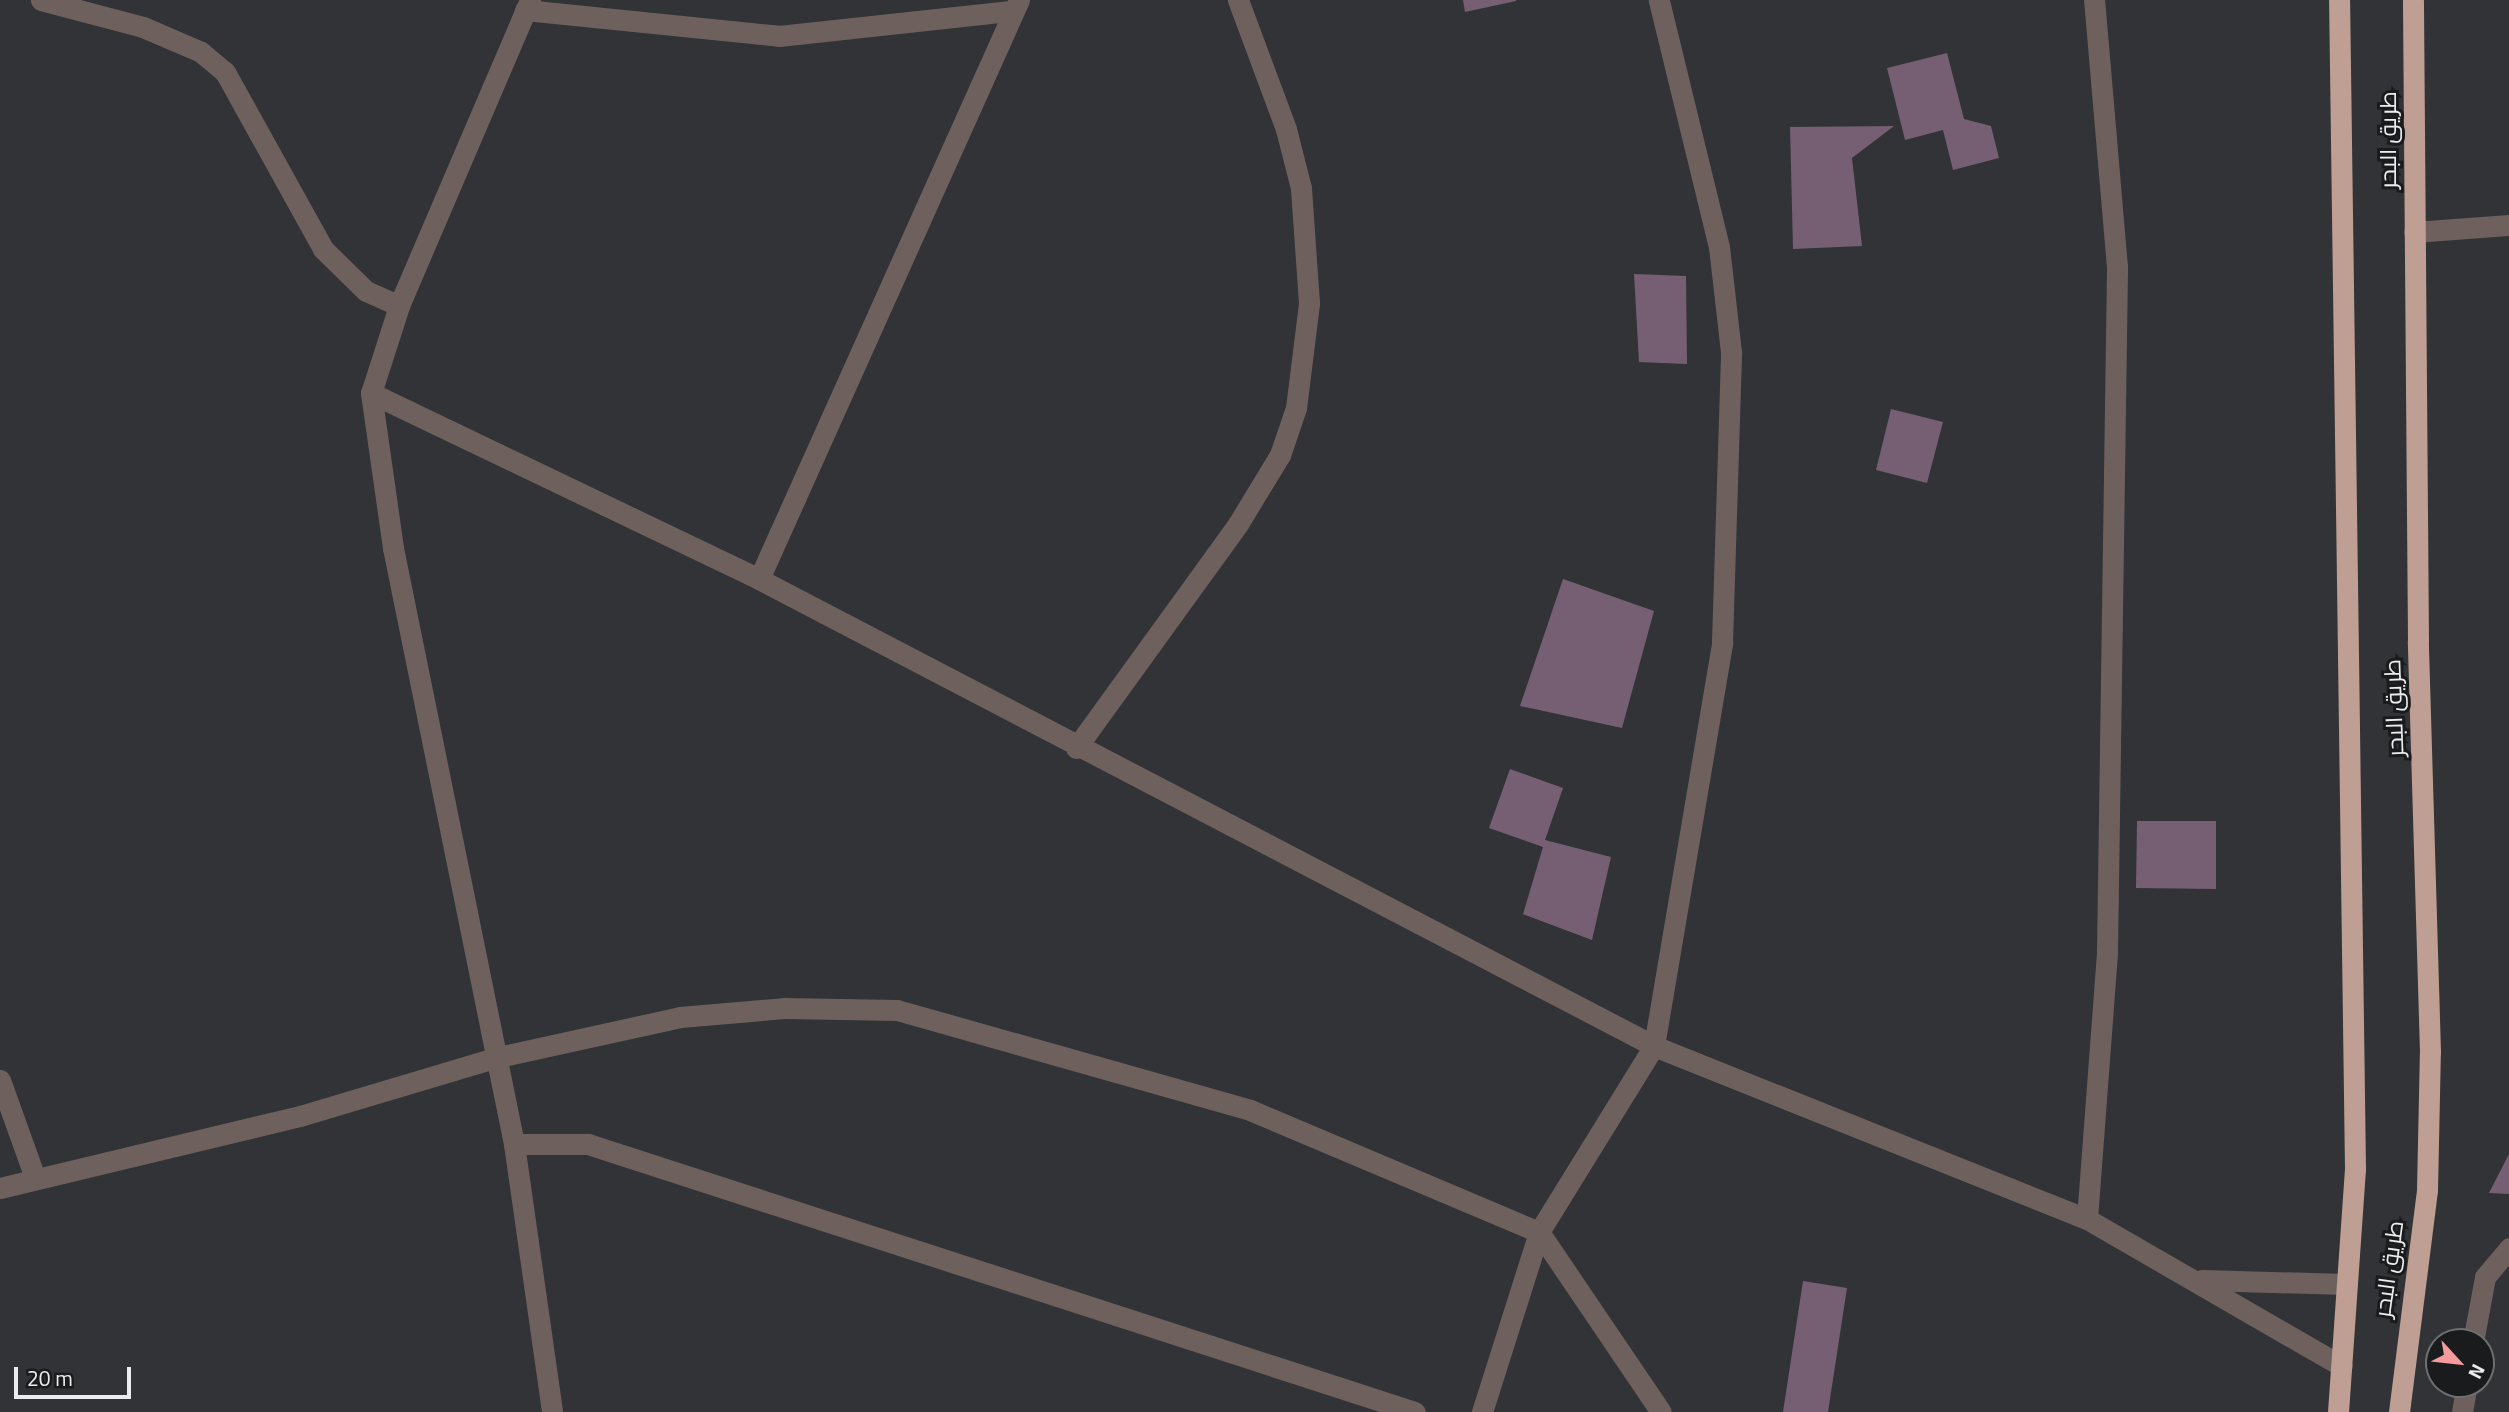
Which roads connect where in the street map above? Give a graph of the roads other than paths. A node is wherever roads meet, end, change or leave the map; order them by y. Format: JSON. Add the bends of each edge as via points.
{"nodes":[{"id":1,"x":41,"y":0,"type":"edge"},
{"id":2,"x":1238,"y":0,"type":"edge"},
{"id":3,"x":1659,"y":0,"type":"edge"},
{"id":4,"x":2094,"y":0,"type":"edge"},
{"id":5,"x":2339,"y":0,"type":"edge"},
{"id":6,"x":2413,"y":0,"type":"edge"},
{"id":7,"x":528,"y":5,"type":"edge"},
{"id":8,"x":1015,"y":5,"type":"edge"},
{"id":9,"x":2509,"y":225,"type":"edge"},
{"id":10,"x":2414,"y":232,"type":"junction"},
{"id":11,"x":399,"y":306,"type":"junction"},
{"id":12,"x":372,"y":393,"type":"junction"},
{"id":13,"x":759,"y":579,"type":"junction"},
{"id":14,"x":1076,"y":748,"type":"junction"},
{"id":15,"x":1654,"y":1046,"type":"junction"},
{"id":16,"x":494,"y":1058,"type":"junction"},
{"id":17,"x":0,"y":1080,"type":"edge"},
{"id":18,"x":514,"y":1144,"type":"junction"},
{"id":19,"x":35,"y":1178,"type":"junction"},
{"id":20,"x":0,"y":1188,"type":"edge"},
{"id":21,"x":2087,"y":1219,"type":"junction"},
{"id":22,"x":1539,"y":1232,"type":"junction"},
{"id":23,"x":2509,"y":1248,"type":"edge"},
{"id":24,"x":2200,"y":1280,"type":"junction"},
{"id":25,"x":2347,"y":1284,"type":"junction"},
{"id":26,"x":2476,"y":1328,"type":"edge"},
{"id":27,"x":2342,"y":1366,"type":"junction"},
{"id":28,"x":552,"y":1412,"type":"edge"},
{"id":29,"x":1415,"y":1412,"type":"edge"},
{"id":30,"x":1482,"y":1412,"type":"edge"},
{"id":31,"x":1661,"y":1412,"type":"edge"},
{"id":32,"x":2338,"y":1412,"type":"edge"},
{"id":33,"x":2399,"y":1412,"type":"edge"}],
"edges":[{"from":1,"to":11,"type":"street","via":[[143,27],[201,52],[225,72],[323,249],[366,291]]},
{"from":2,"to":14,"type":"street","via":[[1286,129],[1301,188],[1309,303],[1296,408],[1280,454],[1238,524]]},
{"from":3,"to":15,"type":"street","via":[[1719,247],[1731,352],[1732,463],[1722,642]]},
{"from":4,"to":21,"type":"street","via":[[2117,280],[2107,952]]},
{"from":5,"to":25,"type":"highway","name":"طريق البحر","via":[[2355,1156]]},
{"from":6,"to":10,"type":"highway","name":"طريق البحر"},
{"from":7,"to":8,"type":"street","via":[[779,36]]},
{"from":7,"to":11,"type":"street"},
{"from":8,"to":13,"type":"street"},
{"from":9,"to":10,"type":"street"},
{"from":10,"to":33,"type":"highway","name":"طريق البحر","via":[[2430,1052],[2427,1190]]},
{"from":11,"to":12,"type":"street"},
{"from":12,"to":13,"type":"street"},
{"from":12,"to":16,"type":"street","via":[[393,548]]},
{"from":13,"to":14,"type":"street"},
{"from":14,"to":15,"type":"street"},
{"from":15,"to":21,"type":"street"},
{"from":15,"to":22,"type":"street"},
{"from":16,"to":18,"type":"street"},
{"from":16,"to":19,"type":"street","via":[[300,1116]]},
{"from":16,"to":22,"type":"street","via":[[680,1017],[784,1008],[897,1010],[1250,1110]]},
{"from":17,"to":19,"type":"street"},
{"from":18,"to":28,"type":"street"},
{"from":18,"to":29,"type":"street","via":[[588,1144]]},
{"from":19,"to":20,"type":"street"},
{"from":21,"to":24,"type":"street"},
{"from":22,"to":30,"type":"street"},
{"from":22,"to":31,"type":"street"},
{"from":23,"to":26,"type":"street","via":[[2485,1277]]},
{"from":24,"to":25,"type":"street"},
{"from":24,"to":27,"type":"street"},
{"from":25,"to":27,"type":"highway","name":"طريق البحر"},
{"from":27,"to":32,"type":"highway","name":"طريق البحر"}]}
